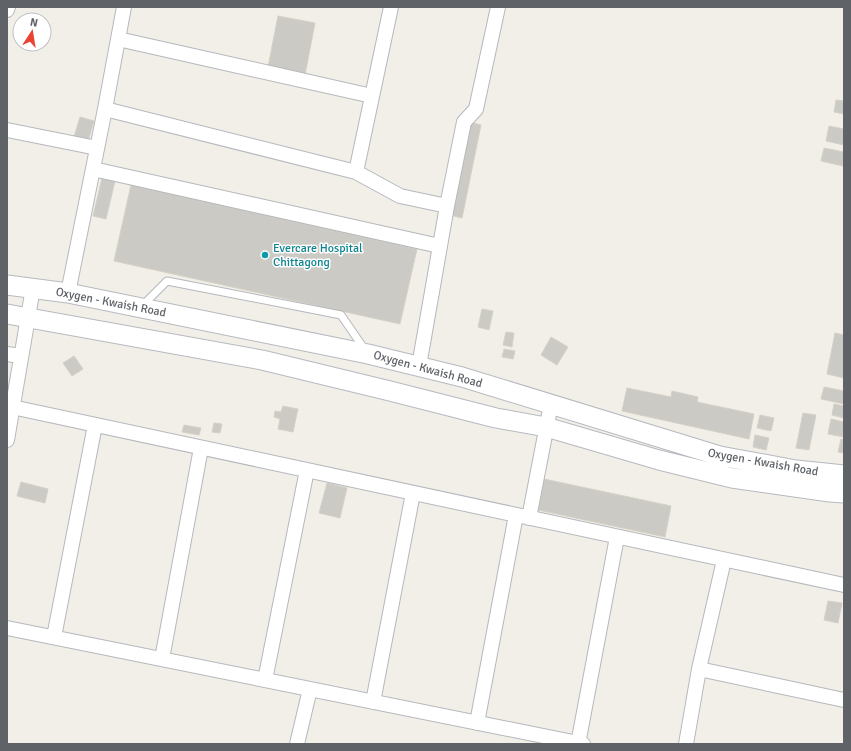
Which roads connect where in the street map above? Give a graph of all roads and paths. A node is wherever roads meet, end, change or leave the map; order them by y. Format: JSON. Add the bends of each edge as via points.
{"nodes":[{"id":1,"x":8,"y":7,"type":"edge"},
{"id":2,"x":124,"y":7,"type":"edge"},
{"id":3,"x":391,"y":7,"type":"edge"},
{"id":4,"x":498,"y":7,"type":"edge"},
{"id":5,"x":7,"y":10,"type":"edge"},
{"id":6,"x":118,"y":40,"type":"junction"},
{"id":7,"x":372,"y":96,"type":"junction"},
{"id":8,"x":106,"y":109,"type":"junction"},
{"id":9,"x":7,"y":130,"type":"edge"},
{"id":10,"x":98,"y":148,"type":"junction"},
{"id":11,"x":93,"y":169,"type":"junction"},
{"id":12,"x":356,"y":172,"type":"junction"},
{"id":13,"x":447,"y":206,"type":"junction"},
{"id":14,"x":435,"y":245,"type":"dead end"},
{"id":15,"x":7,"y":284,"type":"edge"},
{"id":16,"x":34,"y":288,"type":"junction"},
{"id":17,"x":68,"y":293,"type":"junction"},
{"id":18,"x":141,"y":307,"type":"junction"},
{"id":19,"x":7,"y":314,"type":"edge"},
{"id":20,"x":28,"y":318,"type":"junction"},
{"id":21,"x":7,"y":354,"type":"edge"},
{"id":22,"x":368,"y":354,"type":"junction"},
{"id":23,"x":21,"y":356,"type":"junction"},
{"id":24,"x":419,"y":366,"type":"junction"},
{"id":25,"x":551,"y":404,"type":"junction"},
{"id":26,"x":12,"y":407,"type":"junction"},
{"id":27,"x":95,"y":425,"type":"junction"},
{"id":28,"x":546,"y":427,"type":"junction"},
{"id":29,"x":7,"y":440,"type":"edge"},
{"id":30,"x":201,"y":448,"type":"junction"},
{"id":31,"x":307,"y":470,"type":"junction"},
{"id":32,"x":844,"y":475,"type":"edge"},
{"id":33,"x":844,"y":492,"type":"edge"},
{"id":34,"x":413,"y":493,"type":"junction"},
{"id":35,"x":522,"y":516,"type":"junction"},
{"id":36,"x":617,"y":536,"type":"junction"},
{"id":37,"x":724,"y":560,"type":"junction"},
{"id":38,"x":844,"y":585,"type":"edge"},
{"id":39,"x":7,"y":628,"type":"edge"},
{"id":40,"x":54,"y":637,"type":"junction"},
{"id":41,"x":162,"y":659,"type":"junction"},
{"id":42,"x":699,"y":669,"type":"junction"},
{"id":43,"x":265,"y":680,"type":"junction"},
{"id":44,"x":310,"y":689,"type":"junction"},
{"id":45,"x":844,"y":700,"type":"edge"},
{"id":46,"x":373,"y":702,"type":"junction"},
{"id":47,"x":477,"y":723,"type":"junction"},
{"id":48,"x":297,"y":744,"type":"edge"},
{"id":49,"x":579,"y":744,"type":"edge"},
{"id":50,"x":686,"y":744,"type":"edge"}],
"edges":[{"from":1,"to":5,"type":"street"},
{"from":2,"to":6,"type":"street"},
{"from":3,"to":7,"type":"street"},
{"from":4,"to":13,"type":"street","via":[[476,109],[464,122]]},
{"from":6,"to":7,"type":"street"},
{"from":6,"to":8,"type":"street"},
{"from":7,"to":12,"type":"street"},
{"from":8,"to":10,"type":"street"},
{"from":8,"to":12,"type":"street"},
{"from":9,"to":10,"type":"street"},
{"from":10,"to":11,"type":"street"},
{"from":11,"to":14,"type":"street"},
{"from":11,"to":17,"type":"street"},
{"from":12,"to":13,"type":"street","via":[[400,196]]},
{"from":13,"to":24,"type":"street"},
{"from":15,"to":16,"type":"main road","name":"Oxygen - Kwaish Road"},
{"from":16,"to":17,"type":"main road","name":"Oxygen - Kwaish Road"},
{"from":16,"to":20,"type":"street"},
{"from":17,"to":18,"type":"main road","name":"Oxygen - Kwaish Road"},
{"from":18,"to":22,"type":"main road","name":"Oxygen - Kwaish Road"},
{"from":18,"to":22,"type":"lane","via":[[166,281],[341,315]]},
{"from":19,"to":20,"type":"main road","name":"Oxygen - Kwaish Road"},
{"from":20,"to":23,"type":"street"},
{"from":20,"to":28,"type":"main road","name":"Oxygen - Kwaish Road","via":[[262,360],[496,418]]},
{"from":21,"to":23,"type":"street"},
{"from":22,"to":24,"type":"main road","name":"Oxygen - Kwaish Road"},
{"from":23,"to":26,"type":"street"},
{"from":24,"to":25,"type":"main road","name":"Oxygen - Kwaish Road"},
{"from":25,"to":28,"type":"street"},
{"from":25,"to":32,"type":"main road","name":"Oxygen - Kwaish Road","via":[[720,456],[796,470]]},
{"from":26,"to":27,"type":"street"},
{"from":26,"to":29,"type":"street"},
{"from":27,"to":30,"type":"street"},
{"from":27,"to":40,"type":"street"},
{"from":28,"to":33,"type":"main road","name":"Oxygen - Kwaish Road","via":[[732,478]]},
{"from":28,"to":35,"type":"street"},
{"from":30,"to":31,"type":"street"},
{"from":30,"to":41,"type":"street"},
{"from":31,"to":34,"type":"street"},
{"from":31,"to":43,"type":"street"},
{"from":34,"to":35,"type":"street"},
{"from":34,"to":46,"type":"street"},
{"from":35,"to":36,"type":"street"},
{"from":35,"to":47,"type":"street"},
{"from":36,"to":37,"type":"street"},
{"from":36,"to":49,"type":"street"},
{"from":37,"to":38,"type":"street"},
{"from":37,"to":42,"type":"street"},
{"from":39,"to":40,"type":"street"},
{"from":40,"to":41,"type":"street"},
{"from":41,"to":43,"type":"street"},
{"from":42,"to":45,"type":"street"},
{"from":42,"to":50,"type":"street"},
{"from":43,"to":44,"type":"street"},
{"from":44,"to":46,"type":"street"},
{"from":44,"to":48,"type":"street"},
{"from":46,"to":47,"type":"street"},
{"from":47,"to":49,"type":"street"}]}
